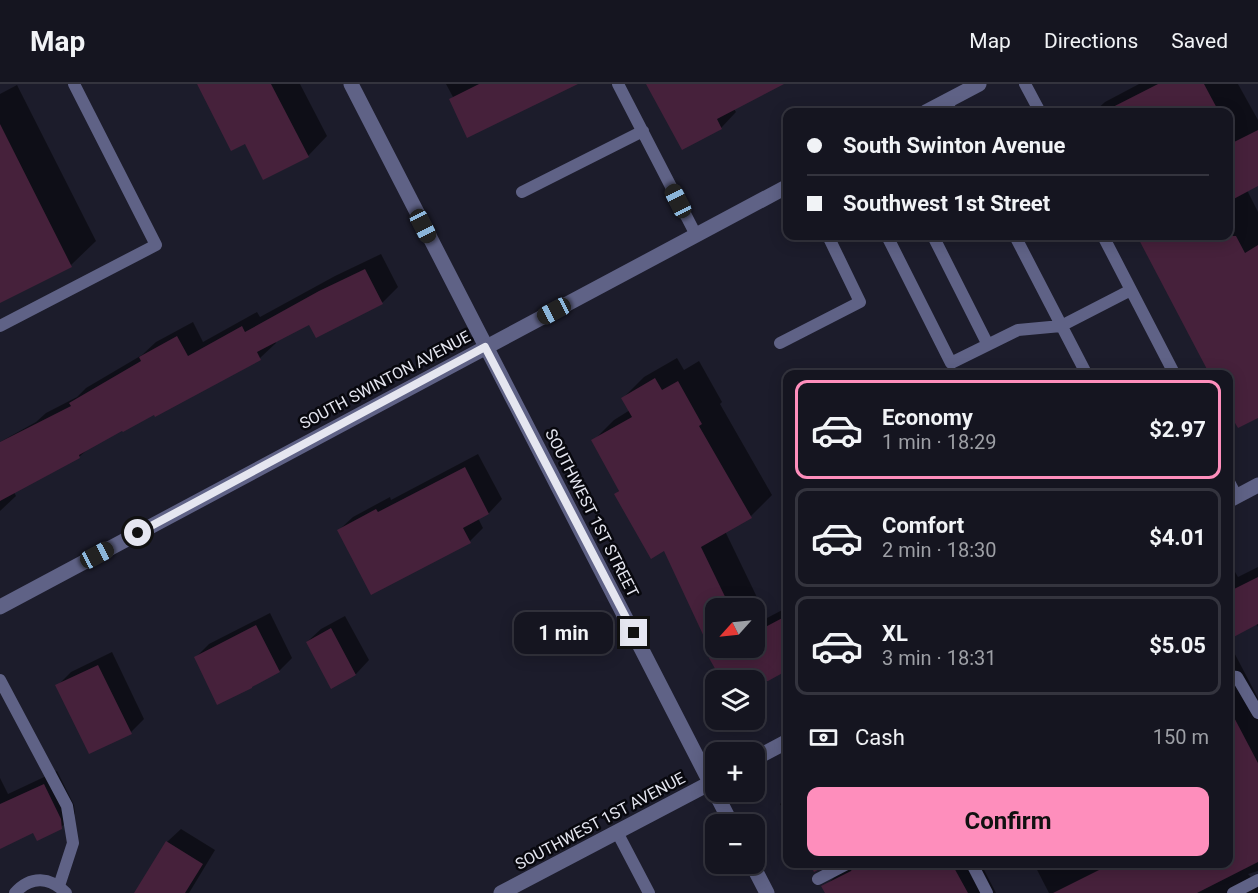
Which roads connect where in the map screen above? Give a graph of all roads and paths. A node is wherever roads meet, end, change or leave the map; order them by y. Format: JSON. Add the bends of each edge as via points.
{"nodes":[{"id":1,"x":74,"y":84,"type":"edge"},
{"id":2,"x":351,"y":84,"type":"edge"},
{"id":3,"x":618,"y":84,"type":"edge"},
{"id":4,"x":979,"y":84,"type":"edge"},
{"id":5,"x":1025,"y":84,"type":"edge"},
{"id":6,"x":949,"y":107,"type":"edge"},
{"id":7,"x":1038,"y":108,"type":"edge"},
{"id":8,"x":643,"y":131,"type":"junction"},
{"id":9,"x":783,"y":189,"type":"edge"},
{"id":10,"x":522,"y":192,"type":"dead end"},
{"id":11,"x":696,"y":235,"type":"junction"},
{"id":12,"x":830,"y":240,"type":"edge"},
{"id":13,"x":889,"y":240,"type":"edge"},
{"id":14,"x":935,"y":240,"type":"edge"},
{"id":15,"x":1017,"y":240,"type":"edge"},
{"id":16,"x":1105,"y":240,"type":"edge"},
{"id":17,"x":1131,"y":290,"type":"junction"},
{"id":18,"x":0,"y":326,"type":"edge"},
{"id":19,"x":1061,"y":326,"type":"junction"},
{"id":20,"x":780,"y":343,"type":"dead end"},
{"id":21,"x":987,"y":343,"type":"junction"},
{"id":22,"x":485,"y":347,"type":"junction"},
{"id":23,"x":1084,"y":370,"type":"edge"},
{"id":24,"x":1172,"y":370,"type":"edge"},
{"id":25,"x":1258,"y":485,"type":"edge"},
{"id":26,"x":1233,"y":499,"type":"edge"},
{"id":27,"x":0,"y":607,"type":"edge"},
{"id":28,"x":1233,"y":677,"type":"edge"},
{"id":29,"x":0,"y":680,"type":"edge"},
{"id":30,"x":1258,"y":713,"type":"edge"},
{"id":31,"x":783,"y":744,"type":"edge"},
{"id":32,"x":765,"y":753,"type":"edge"},
{"id":33,"x":705,"y":766,"type":"edge"},
{"id":34,"x":705,"y":785,"type":"edge"},
{"id":35,"x":617,"y":832,"type":"junction"},
{"id":36,"x":839,"y":868,"type":"edge"},
{"id":37,"x":974,"y":868,"type":"edge"},
{"id":38,"x":757,"y":874,"type":"edge"},
{"id":39,"x":818,"y":879,"type":"dead end"},
{"id":40,"x":1258,"y":880,"type":"edge"},
{"id":41,"x":62,"y":889,"type":"edge"},
{"id":42,"x":15,"y":893,"type":"edge"},
{"id":43,"x":501,"y":893,"type":"edge"},
{"id":44,"x":649,"y":893,"type":"edge"},
{"id":45,"x":767,"y":893,"type":"edge"},
{"id":46,"x":987,"y":893,"type":"edge"},
{"id":47,"x":1233,"y":893,"type":"edge"}],
"edges":[{"from":1,"to":18,"type":"lane","via":[[156,245]]},
{"from":2,"to":22,"type":"street","name":"SOUTHWEST 1ST STREET"},
{"from":3,"to":8,"type":"lane"},
{"from":4,"to":6,"type":"street"},
{"from":5,"to":7,"type":"lane"},
{"from":8,"to":10,"type":"lane"},
{"from":8,"to":11,"type":"lane"},
{"from":9,"to":11,"type":"street","name":"SOUTH SWINTON AVENUE"},
{"from":11,"to":22,"type":"street","name":"SOUTH SWINTON AVENUE"},
{"from":12,"to":20,"type":"lane","via":[[860,302]]},
{"from":13,"to":21,"type":"lane","via":[[951,363]]},
{"from":14,"to":21,"type":"lane"},
{"from":15,"to":19,"type":"lane"},
{"from":16,"to":17,"type":"lane"},
{"from":17,"to":19,"type":"lane"},
{"from":17,"to":24,"type":"lane"},
{"from":19,"to":21,"type":"lane","via":[[1017,330]]},
{"from":19,"to":23,"type":"lane"},
{"from":22,"to":27,"type":"street","name":"SOUTH SWINTON AVENUE"},
{"from":22,"to":33,"type":"street","name":"SOUTHWEST 1ST STREET"},
{"from":25,"to":26,"type":"street"},
{"from":28,"to":30,"type":"lane","via":[[1237,677]]},
{"from":29,"to":41,"type":"lane","via":[[67,806],[73,843]]},
{"from":31,"to":32,"type":"street"},
{"from":34,"to":35,"type":"street","name":"SOUTHWEST 1ST AVENUE"},
{"from":35,"to":43,"type":"street","name":"SOUTHWEST 1ST AVENUE"},
{"from":35,"to":44,"type":"lane"},
{"from":36,"to":39,"type":"lane"},
{"from":37,"to":46,"type":"lane"},
{"from":38,"to":45,"type":"street"},
{"from":40,"to":47,"type":"lane"},
{"from":41,"to":42,"type":"lane","via":[[39,879]]}]}
